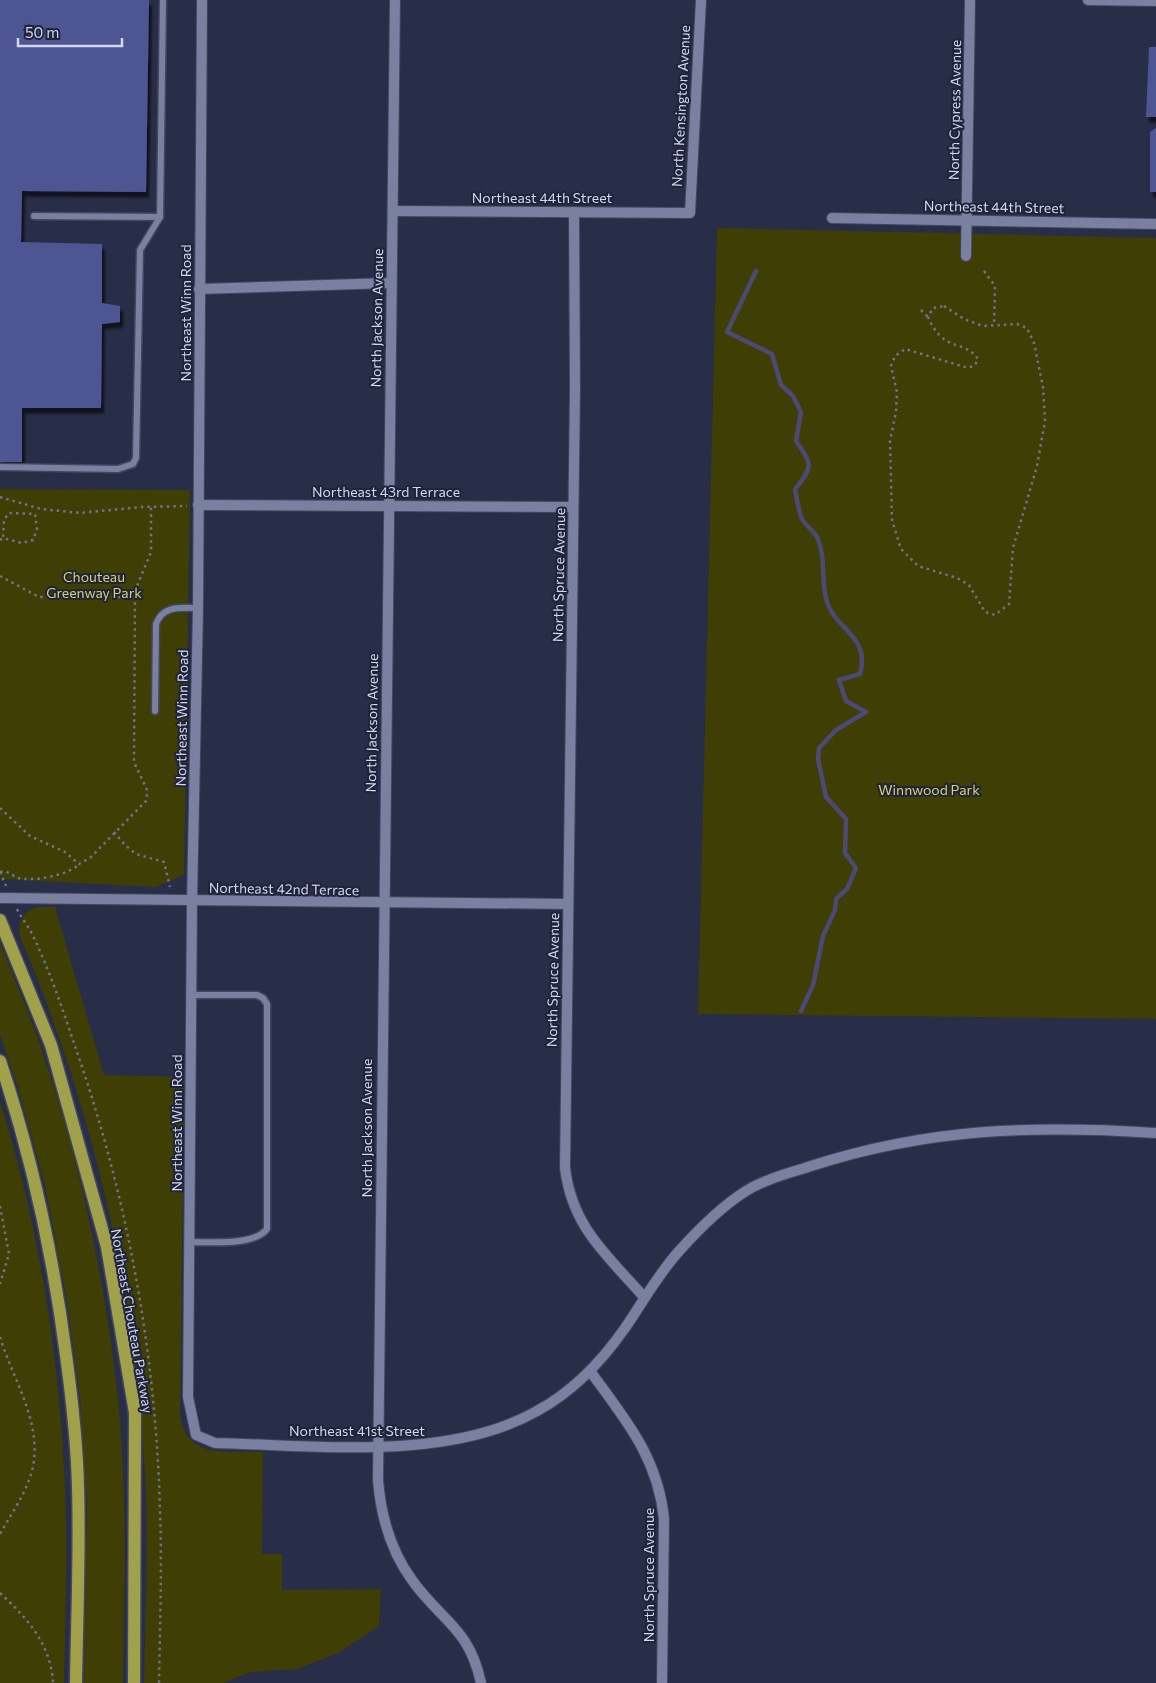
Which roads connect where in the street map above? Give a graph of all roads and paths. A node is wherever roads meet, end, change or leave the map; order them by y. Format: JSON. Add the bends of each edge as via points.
{"nodes":[{"id":1,"x":163,"y":0,"type":"edge"},
{"id":2,"x":202,"y":0,"type":"edge"},
{"id":3,"x":395,"y":0,"type":"edge"},
{"id":4,"x":701,"y":0,"type":"edge"},
{"id":5,"x":970,"y":0,"type":"edge"},
{"id":6,"x":1088,"y":0,"type":"edge"},
{"id":7,"x":1156,"y":1,"type":"edge"},
{"id":8,"x":394,"y":211,"type":"junction"},
{"id":9,"x":574,"y":212,"type":"junction"},
{"id":10,"x":690,"y":212,"type":"joint"},
{"id":11,"x":34,"y":216,"type":"dead end"},
{"id":12,"x":160,"y":217,"type":"junction"},
{"id":13,"x":832,"y":218,"type":"dead end"},
{"id":14,"x":968,"y":220,"type":"junction"},
{"id":15,"x":1156,"y":224,"type":"edge"},
{"id":16,"x":966,"y":256,"type":"dead end"},
{"id":17,"x":984,"y":271,"type":"dead end"},
{"id":18,"x":390,"y":283,"type":"junction"},
{"id":19,"x":199,"y":289,"type":"junction"},
{"id":20,"x":921,"y":310,"type":"dead end"},
{"id":21,"x":928,"y":317,"type":"junction"},
{"id":22,"x":994,"y":325,"type":"junction"},
{"id":23,"x":0,"y":467,"type":"edge"},
{"id":24,"x":0,"y":497,"type":"edge"},
{"id":25,"x":198,"y":505,"type":"junction"},
{"id":26,"x":389,"y":505,"type":"junction"},
{"id":27,"x":151,"y":507,"type":"junction"},
{"id":28,"x":573,"y":507,"type":"junction"},
{"id":29,"x":36,"y":508,"type":"junction"},
{"id":30,"x":34,"y":514,"type":"junction"},
{"id":31,"x":0,"y":521,"type":"edge"},
{"id":32,"x":4,"y":524,"type":"junction"},
{"id":33,"x":2,"y":539,"type":"edge"},
{"id":34,"x":0,"y":576,"type":"edge"},
{"id":35,"x":135,"y":597,"type":"junction"},
{"id":36,"x":198,"y":608,"type":"junction"},
{"id":37,"x":155,"y":711,"type":"dead end"},
{"id":38,"x":0,"y":808,"type":"edge"},
{"id":39,"x":114,"y":832,"type":"junction"},
{"id":40,"x":79,"y":864,"type":"junction"},
{"id":41,"x":0,"y":872,"type":"edge"},
{"id":42,"x":0,"y":898,"type":"edge"},
{"id":43,"x":192,"y":901,"type":"junction"},
{"id":44,"x":384,"y":904,"type":"junction"},
{"id":45,"x":568,"y":904,"type":"junction"},
{"id":46,"x":0,"y":920,"type":"edge"},
{"id":47,"x":192,"y":995,"type":"junction"},
{"id":48,"x":0,"y":1061,"type":"edge"},
{"id":49,"x":1156,"y":1133,"type":"edge"},
{"id":50,"x":0,"y":1206,"type":"edge"},
{"id":51,"x":190,"y":1242,"type":"junction"},
{"id":52,"x":0,"y":1284,"type":"edge"},
{"id":53,"x":644,"y":1297,"type":"junction"},
{"id":54,"x":0,"y":1337,"type":"edge"},
{"id":55,"x":590,"y":1371,"type":"junction"},
{"id":56,"x":196,"y":1435,"type":"joint"},
{"id":57,"x":380,"y":1446,"type":"junction"},
{"id":58,"x":0,"y":1534,"type":"edge"},
{"id":59,"x":0,"y":1593,"type":"edge"},
{"id":60,"x":53,"y":1683,"type":"edge"},
{"id":61,"x":76,"y":1683,"type":"edge"},
{"id":62,"x":134,"y":1683,"type":"edge"},
{"id":63,"x":480,"y":1683,"type":"edge"},
{"id":64,"x":662,"y":1683,"type":"edge"}],
"edges":[{"from":1,"to":12,"type":"lane"},
{"from":2,"to":19,"type":"street","name":"Northeast Winn Road"},
{"from":3,"to":8,"type":"street","name":"North Jackson Avenue"},
{"from":4,"to":10,"type":"street","name":"North Kensington Avenue"},
{"from":5,"to":14,"type":"street","name":"North Cypress Avenue"},
{"from":6,"to":7,"type":"street"},
{"from":8,"to":9,"type":"street","name":"Northeast 44th Street"},
{"from":8,"to":18,"type":"street","name":"North Jackson Avenue"},
{"from":9,"to":10,"type":"street","name":"Northeast 44th Street"},
{"from":9,"to":28,"type":"street","name":"North Spruce Avenue"},
{"from":11,"to":12,"type":"lane"},
{"from":12,"to":23,"type":"lane","via":[[140,250],[136,458],[133,464],[118,469]]},
{"from":13,"to":14,"type":"street","name":"Northeast 44th Street"},
{"from":14,"to":15,"type":"street","name":"Northeast 44th Street"},
{"from":14,"to":16,"type":"street","name":"North Cypress Avenue"},
{"from":17,"to":22,"type":"path","via":[[995,286]]},
{"from":18,"to":19,"type":"street"},
{"from":18,"to":26,"type":"street","name":"North Jackson Avenue"},
{"from":19,"to":25,"type":"street","name":"Northeast Winn Road"},
{"from":20,"to":21,"type":"path"},
{"from":21,"to":22,"type":"path","via":[[933,308],[944,306],[964,319],[983,326]]},
{"from":21,"to":22,"type":"path","via":[[945,342],[974,353],[978,359],[968,368],[905,349],[895,356],[891,366],[897,392],[890,441],[892,520],[902,549],[918,566],[969,585],[985,612],[995,615],[1009,604],[1013,548],[1037,466],[1045,421],[1043,387],[1034,343],[1027,328],[1017,324]]},
{"from":24,"to":29,"type":"path"},
{"from":25,"to":26,"type":"street","name":"Northeast 43rd Terrace"},
{"from":25,"to":27,"type":"path"},
{"from":25,"to":36,"type":"street","name":"Northeast Winn Road"},
{"from":26,"to":28,"type":"street","name":"Northeast 43rd Terrace"},
{"from":26,"to":44,"type":"street","name":"North Jackson Avenue"},
{"from":27,"to":29,"type":"path","via":[[80,514]]},
{"from":27,"to":35,"type":"path","via":[[151,552]]},
{"from":28,"to":45,"type":"street","name":"North Spruce Avenue"},
{"from":29,"to":30,"type":"path"},
{"from":30,"to":32,"type":"path","via":[[9,512]]},
{"from":30,"to":33,"type":"path","via":[[37,529],[32,540],[22,543]]},
{"from":31,"to":32,"type":"path"},
{"from":32,"to":33,"type":"path"},
{"from":34,"to":35,"type":"path","via":[[39,597]]},
{"from":35,"to":39,"type":"path","via":[[134,762],[147,790],[147,800]]},
{"from":36,"to":37,"type":"lane","via":[[169,608],[160,614],[156,624]]},
{"from":36,"to":43,"type":"street","name":"Northeast Winn Road"},
{"from":38,"to":40,"type":"path","via":[[30,836],[66,852]]},
{"from":39,"to":40,"type":"path","via":[[90,858]]},
{"from":39,"to":43,"type":"path","via":[[136,854],[164,862],[169,886]]},
{"from":40,"to":41,"type":"path","via":[[72,870],[48,877],[22,878]]},
{"from":42,"to":43,"type":"street","name":"Northeast 42nd Terrace"},
{"from":43,"to":44,"type":"street","name":"Northeast 42nd Terrace"},
{"from":43,"to":47,"type":"street","name":"Northeast Winn Road"},
{"from":44,"to":45,"type":"street","name":"Northeast 42nd Terrace"},
{"from":44,"to":57,"type":"street","name":"North Jackson Avenue"},
{"from":45,"to":53,"type":"street","name":"North Spruce Avenue","via":[[566,1178],[577,1214],[586,1230]]},
{"from":46,"to":62,"type":"main road","name":"Northeast Chouteau Parkway","via":[[50,1045],[108,1257],[135,1414]]},
{"from":47,"to":51,"type":"street","name":"Northeast Winn Road"},
{"from":47,"to":51,"type":"lane","via":[[257,996],[267,1004],[268,1111],[267,1229],[249,1239]]},
{"from":48,"to":61,"type":"main road","via":[[36,1186],[56,1288],[72,1398],[78,1485]]},
{"from":49,"to":53,"type":"street","via":[[1090,1129],[984,1131],[928,1137],[838,1157],[748,1189],[696,1233]]},
{"from":50,"to":52,"type":"path","via":[[9,1254]]},
{"from":51,"to":56,"type":"street","name":"Northeast Winn Road","via":[[188,1398]]},
{"from":53,"to":55,"type":"street","via":[[626,1326]]},
{"from":54,"to":58,"type":"path","via":[[32,1421],[35,1454],[26,1489]]},
{"from":55,"to":57,"type":"street","name":"Northeast 41st Street","via":[[561,1396],[513,1423],[433,1445]]},
{"from":55,"to":64,"type":"street","name":"North Spruce Avenue","via":[[646,1451],[660,1493],[664,1519]]},
{"from":56,"to":57,"type":"street","name":"Northeast 41st Street","via":[[215,1443]]},
{"from":57,"to":63,"type":"street","name":"North Jackson Avenue","via":[[380,1507],[397,1558],[465,1640],[478,1669]]},
{"from":59,"to":60,"type":"path","via":[[42,1640]]}]}
